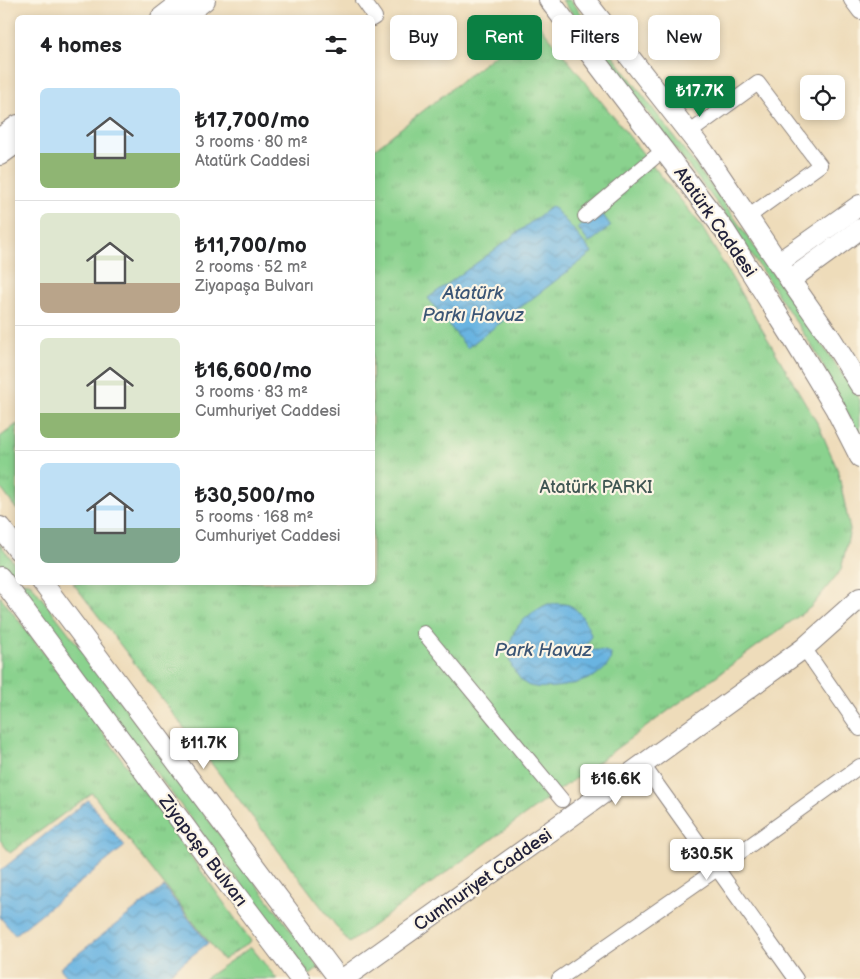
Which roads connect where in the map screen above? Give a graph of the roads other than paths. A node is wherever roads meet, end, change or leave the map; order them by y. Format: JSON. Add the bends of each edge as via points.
{"nodes":[{"id":1,"x":205,"y":0,"type":"edge"},
{"id":2,"x":363,"y":0,"type":"edge"},
{"id":3,"x":549,"y":0,"type":"edge"},
{"id":4,"x":585,"y":0,"type":"edge"},
{"id":5,"x":851,"y":0,"type":"edge"},
{"id":6,"x":182,"y":7,"type":"edge"},
{"id":7,"x":860,"y":12,"type":"edge"},
{"id":8,"x":167,"y":15,"type":"edge"},
{"id":9,"x":374,"y":15,"type":"edge"},
{"id":10,"x":15,"y":127,"type":"edge"},
{"id":11,"x":689,"y":132,"type":"junction"},
{"id":12,"x":0,"y":138,"type":"edge"},
{"id":13,"x":15,"y":144,"type":"edge"},
{"id":14,"x":0,"y":155,"type":"edge"},
{"id":15,"x":655,"y":157,"type":"dead end"},
{"id":16,"x":860,"y":205,"type":"edge"},
{"id":17,"x":585,"y":216,"type":"dead end"},
{"id":18,"x":748,"y":217,"type":"junction"},
{"id":19,"x":860,"y":229,"type":"edge"},
{"id":20,"x":778,"y":263,"type":"junction"},
{"id":21,"x":790,"y":280,"type":"junction"},
{"id":22,"x":860,"y":385,"type":"edge"},
{"id":23,"x":860,"y":457,"type":"edge"},
{"id":24,"x":0,"y":527,"type":"edge"},
{"id":25,"x":15,"y":546,"type":"edge"},
{"id":26,"x":0,"y":577,"type":"edge"},
{"id":27,"x":44,"y":585,"type":"edge"},
{"id":28,"x":860,"y":598,"type":"edge"},
{"id":29,"x":424,"y":633,"type":"dead end"},
{"id":30,"x":804,"y":648,"type":"junction"},
{"id":31,"x":860,"y":729,"type":"edge"},
{"id":32,"x":643,"y":765,"type":"junction"},
{"id":33,"x":860,"y":766,"type":"edge"},
{"id":34,"x":562,"y":800,"type":"dead end"},
{"id":35,"x":717,"y":869,"type":"junction"},
{"id":36,"x":300,"y":979,"type":"edge"},
{"id":37,"x":341,"y":979,"type":"edge"},
{"id":38,"x":559,"y":979,"type":"edge"},
{"id":39,"x":796,"y":979,"type":"edge"}],
"edges":[{"from":1,"to":6,"type":"main road"},
{"from":2,"to":9,"type":"street"},
{"from":3,"to":23,"type":"main road","name":"Atatürk Caddesi","via":[[725,231],[830,400]]},
{"from":4,"to":11,"type":"main road","name":"Atatürk Caddesi"},
{"from":5,"to":7,"type":"street"},
{"from":6,"to":8,"type":"main road"},
{"from":10,"to":12,"type":"main road"},
{"from":11,"to":18,"type":"main road","name":"Atatürk Caddesi"},
{"from":11,"to":18,"type":"street","via":[[758,83],[820,165]]},
{"from":13,"to":14,"type":"main road"},
{"from":15,"to":17,"type":"street"},
{"from":16,"to":20,"type":"main road"},
{"from":18,"to":20,"type":"main road","name":"Atatürk Caddesi"},
{"from":19,"to":21,"type":"main road"},
{"from":20,"to":21,"type":"main road","name":"Atatürk Caddesi"},
{"from":21,"to":22,"type":"main road","name":"Atatürk Caddesi"},
{"from":24,"to":25,"type":"main road"},
{"from":26,"to":36,"type":"main road","name":"Ziyapaşa Bulvarı"},
{"from":27,"to":37,"type":"main road","name":"Ziyapaşa Bulvarı"},
{"from":28,"to":30,"type":"main road","name":"Cumhuriyet Caddesi"},
{"from":29,"to":34,"type":"street"},
{"from":30,"to":31,"type":"street"},
{"from":30,"to":32,"type":"main road","name":"Cumhuriyet Caddesi"},
{"from":32,"to":35,"type":"street"},
{"from":32,"to":37,"type":"main road","name":"Cumhuriyet Caddesi"},
{"from":33,"to":35,"type":"street"},
{"from":35,"to":38,"type":"street"},
{"from":35,"to":39,"type":"street"}]}
